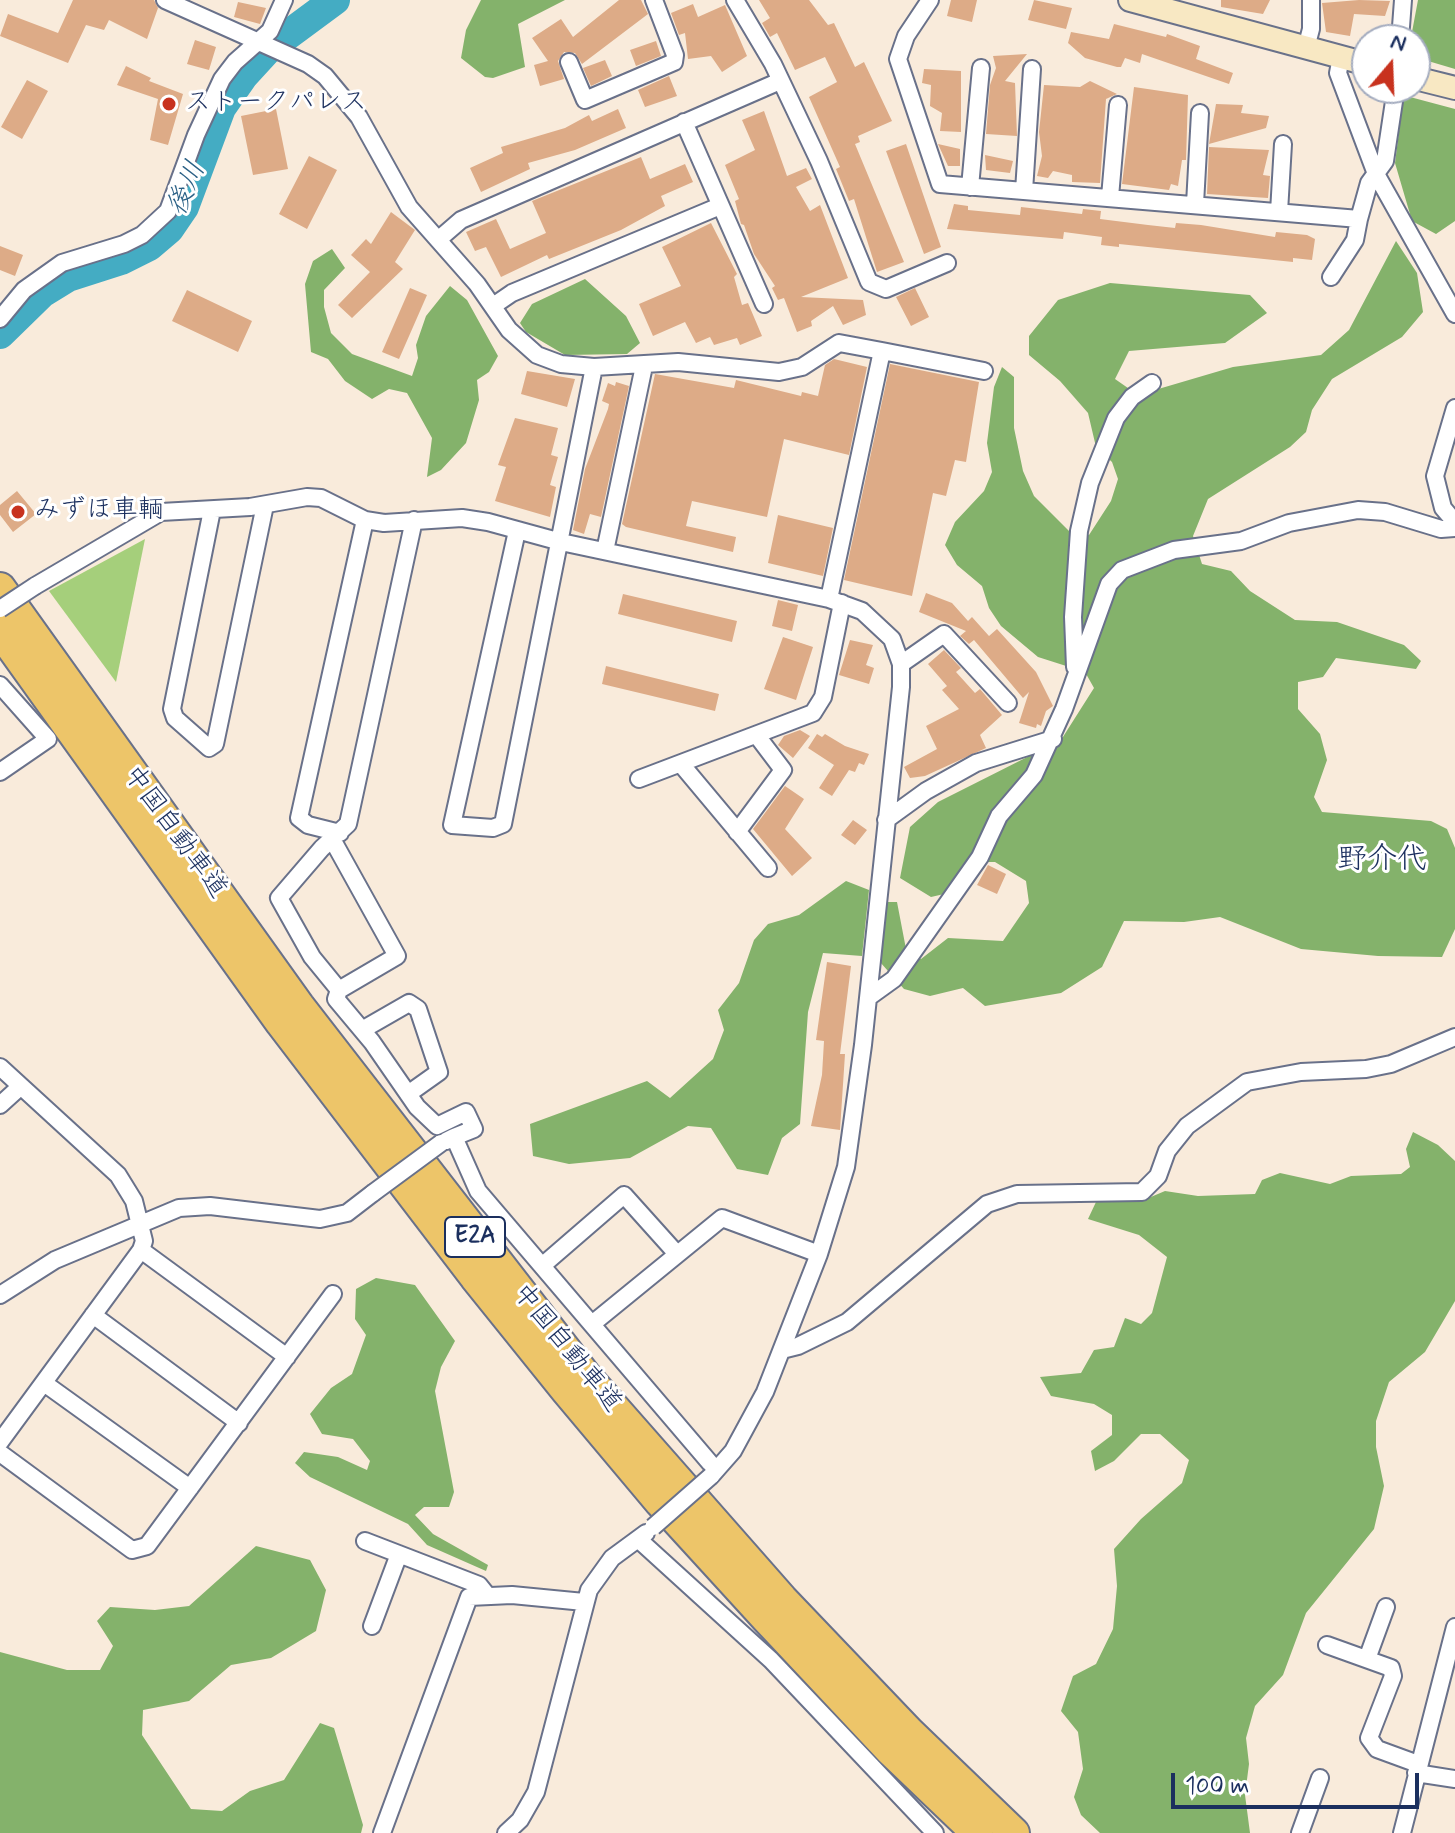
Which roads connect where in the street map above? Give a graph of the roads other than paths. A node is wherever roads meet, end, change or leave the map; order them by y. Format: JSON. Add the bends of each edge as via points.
{"nodes":[{"id":1,"x":165,"y":0,"type":"edge"},
{"id":2,"x":284,"y":0,"type":"edge"},
{"id":3,"x":654,"y":0,"type":"edge"},
{"id":4,"x":735,"y":0,"type":"edge"},
{"id":5,"x":930,"y":0,"type":"edge"},
{"id":6,"x":1130,"y":0,"type":"edge"},
{"id":7,"x":1311,"y":0,"type":"edge"},
{"id":8,"x":1403,"y":0,"type":"edge"},
{"id":9,"x":1402,"y":24,"type":"edge"},
{"id":10,"x":260,"y":43,"type":"junction"},
{"id":11,"x":1306,"y":48,"type":"junction"},
{"id":12,"x":1341,"y":57,"type":"junction"},
{"id":13,"x":1351,"y":60,"type":"edge"},
{"id":14,"x":569,"y":62,"type":"dead end"},
{"id":15,"x":981,"y":68,"type":"dead end"},
{"id":16,"x":1032,"y":69,"type":"dead end"},
{"id":17,"x":780,"y":81,"type":"junction"},
{"id":18,"x":1431,"y":82,"type":"edge"},
{"id":19,"x":1455,"y":88,"type":"edge"},
{"id":20,"x":1395,"y":104,"type":"edge"},
{"id":21,"x":1118,"y":105,"type":"dead end"},
{"id":22,"x":1200,"y":113,"type":"dead end"},
{"id":23,"x":684,"y":122,"type":"junction"},
{"id":24,"x":1283,"y":144,"type":"dead end"},
{"id":25,"x":1376,"y":174,"type":"junction"},
{"id":26,"x":970,"y":187,"type":"junction"},
{"id":27,"x":1024,"y":191,"type":"junction"},
{"id":28,"x":1110,"y":197,"type":"junction"},
{"id":29,"x":1195,"y":204,"type":"junction"},
{"id":30,"x":720,"y":206,"type":"junction"},
{"id":31,"x":1279,"y":212,"type":"junction"},
{"id":32,"x":1359,"y":219,"type":"junction"},
{"id":33,"x":439,"y":239,"type":"junction"},
{"id":34,"x":947,"y":263,"type":"dead end"},
{"id":35,"x":1331,"y":277,"type":"dead end"},
{"id":36,"x":764,"y":304,"type":"dead end"},
{"id":37,"x":493,"y":306,"type":"junction"},
{"id":38,"x":1455,"y":314,"type":"edge"},
{"id":39,"x":0,"y":319,"type":"edge"},
{"id":40,"x":882,"y":351,"type":"junction"},
{"id":41,"x":644,"y":366,"type":"junction"},
{"id":42,"x":594,"y":367,"type":"junction"},
{"id":43,"x":984,"y":371,"type":"dead end"},
{"id":44,"x":1152,"y":383,"type":"dead end"},
{"id":45,"x":1455,"y":408,"type":"edge"},
{"id":46,"x":265,"y":505,"type":"junction"},
{"id":47,"x":212,"y":510,"type":"junction"},
{"id":48,"x":365,"y":520,"type":"junction"},
{"id":49,"x":414,"y":520,"type":"junction"},
{"id":50,"x":1455,"y":522,"type":"edge"},
{"id":51,"x":1455,"y":528,"type":"edge"},
{"id":52,"x":517,"y":531,"type":"junction"},
{"id":53,"x":561,"y":542,"type":"junction"},
{"id":54,"x":605,"y":551,"type":"junction"},
{"id":55,"x":0,"y":588,"type":"edge"},
{"id":56,"x":836,"y":601,"type":"junction"},
{"id":57,"x":0,"y":609,"type":"edge"},
{"id":58,"x":0,"y":631,"type":"edge"},
{"id":59,"x":901,"y":664,"type":"junction"},
{"id":60,"x":1075,"y":672,"type":"junction"},
{"id":61,"x":0,"y":685,"type":"edge"},
{"id":62,"x":1008,"y":703,"type":"dead end"},
{"id":63,"x":758,"y":737,"type":"junction"},
{"id":64,"x":1053,"y":739,"type":"junction"},
{"id":65,"x":681,"y":764,"type":"junction"},
{"id":66,"x":0,"y":772,"type":"edge"},
{"id":67,"x":639,"y":779,"type":"dead end"},
{"id":68,"x":886,"y":820,"type":"junction"},
{"id":69,"x":737,"y":832,"type":"junction"},
{"id":70,"x":336,"y":836,"type":"junction"},
{"id":71,"x":768,"y":868,"type":"dead end"},
{"id":72,"x":339,"y":990,"type":"junction"},
{"id":73,"x":869,"y":997,"type":"junction"},
{"id":74,"x":362,"y":1030,"type":"junction"},
{"id":75,"x":1455,"y":1037,"type":"edge"},
{"id":76,"x":0,"y":1067,"type":"edge"},
{"id":77,"x":21,"y":1086,"type":"junction"},
{"id":78,"x":408,"y":1094,"type":"junction"},
{"id":79,"x":0,"y":1105,"type":"edge"},
{"id":80,"x":448,"y":1140,"type":"junction"},
{"id":81,"x":141,"y":1223,"type":"junction"},
{"id":82,"x":141,"y":1250,"type":"junction"},
{"id":83,"x":677,"y":1254,"type":"junction"},
{"id":84,"x":819,"y":1254,"type":"junction"},
{"id":85,"x":543,"y":1265,"type":"junction"},
{"id":86,"x":333,"y":1294,"type":"dead end"},
{"id":87,"x":0,"y":1295,"type":"edge"},
{"id":88,"x":93,"y":1315,"type":"junction"},
{"id":89,"x":592,"y":1324,"type":"junction"},
{"id":90,"x":782,"y":1350,"type":"junction"},
{"id":91,"x":287,"y":1357,"type":"junction"},
{"id":92,"x":44,"y":1383,"type":"junction"},
{"id":93,"x":239,"y":1423,"type":"junction"},
{"id":94,"x":0,"y":1442,"type":"edge"},
{"id":95,"x":0,"y":1453,"type":"edge"},
{"id":96,"x":714,"y":1473,"type":"junction"},
{"id":97,"x":190,"y":1488,"type":"junction"},
{"id":98,"x":638,"y":1539,"type":"junction"},
{"id":99,"x":365,"y":1541,"type":"dead end"},
{"id":100,"x":399,"y":1554,"type":"junction"},
{"id":101,"x":487,"y":1595,"type":"junction"},
{"id":102,"x":584,"y":1602,"type":"junction"},
{"id":103,"x":1386,"y":1607,"type":"dead end"},
{"id":104,"x":372,"y":1626,"type":"dead end"},
{"id":105,"x":1455,"y":1627,"type":"edge"},
{"id":106,"x":1327,"y":1645,"type":"dead end"},
{"id":107,"x":1367,"y":1659,"type":"junction"},
{"id":108,"x":1417,"y":1769,"type":"junction"},
{"id":109,"x":1320,"y":1778,"type":"dead end"},
{"id":110,"x":1455,"y":1779,"type":"edge"},
{"id":111,"x":382,"y":1833,"type":"edge"},
{"id":112,"x":506,"y":1833,"type":"edge"},
{"id":113,"x":935,"y":1833,"type":"edge"},
{"id":114,"x":977,"y":1833,"type":"edge"},
{"id":115,"x":1014,"y":1833,"type":"edge"},
{"id":116,"x":1300,"y":1833,"type":"edge"},
{"id":117,"x":1402,"y":1833,"type":"edge"}],
"edges":[{"from":1,"to":10,"type":"street"},
{"from":2,"to":10,"type":"street","via":[[276,24]]},
{"from":3,"to":14,"type":"street","via":[[674,62],[585,100]]},
{"from":4,"to":17,"type":"street"},
{"from":5,"to":26,"type":"street","via":[[898,59],[940,184]]},
{"from":6,"to":11,"type":"street"},
{"from":7,"to":11,"type":"street"},
{"from":8,"to":9,"type":"street"},
{"from":10,"to":33,"type":"street","via":[[325,76],[341,93],[396,189]]},
{"from":10,"to":39,"type":"street","via":[[222,79],[168,211],[124,244],[62,263],[24,290]]},
{"from":11,"to":12,"type":"street"},
{"from":12,"to":13,"type":"street"},
{"from":12,"to":25,"type":"street","via":[[1338,73]]},
{"from":15,"to":26,"type":"street"},
{"from":16,"to":27,"type":"street"},
{"from":17,"to":23,"type":"street"},
{"from":17,"to":34,"type":"street","via":[[869,282],[886,289]]},
{"from":18,"to":19,"type":"street"},
{"from":20,"to":25,"type":"street","via":[[1385,161]]},
{"from":21,"to":28,"type":"street"},
{"from":22,"to":29,"type":"street"},
{"from":23,"to":30,"type":"street"},
{"from":23,"to":33,"type":"street","via":[[461,220]]},
{"from":24,"to":31,"type":"street"},
{"from":25,"to":32,"type":"street"},
{"from":25,"to":38,"type":"street"},
{"from":26,"to":27,"type":"street"},
{"from":27,"to":28,"type":"street"},
{"from":28,"to":29,"type":"street"},
{"from":29,"to":31,"type":"street"},
{"from":30,"to":36,"type":"street"},
{"from":30,"to":37,"type":"street","via":[[512,293]]},
{"from":31,"to":32,"type":"street"},
{"from":32,"to":35,"type":"street","via":[[1355,240]]},
{"from":33,"to":37,"type":"street"},
{"from":37,"to":42,"type":"street","via":[[523,347],[561,364]]},
{"from":40,"to":41,"type":"street","via":[[839,343],[802,367],[779,372],[709,363]]},
{"from":40,"to":43,"type":"street"},
{"from":40,"to":56,"type":"street"},
{"from":41,"to":42,"type":"street"},
{"from":41,"to":54,"type":"street"},
{"from":42,"to":53,"type":"street"},
{"from":44,"to":60,"type":"street","via":[[1116,418],[1090,483],[1078,545]]},
{"from":45,"to":50,"type":"street","via":[[1435,476],[1443,508]]},
{"from":46,"to":47,"type":"street"},
{"from":46,"to":47,"type":"street","via":[[215,744],[209,748],[175,718],[172,709]]},
{"from":46,"to":48,"type":"street","via":[[321,498]]},
{"from":47,"to":57,"type":"street","bridge":true,"via":[[161,512]]},
{"from":48,"to":49,"type":"street"},
{"from":48,"to":70,"type":"street","via":[[299,818]]},
{"from":49,"to":52,"type":"street","via":[[462,518]]},
{"from":49,"to":70,"type":"street","via":[[348,824]]},
{"from":51,"to":60,"type":"street","via":[[1358,510],[1143,560],[1109,584]]},
{"from":52,"to":53,"type":"street"},
{"from":52,"to":53,"type":"street","via":[[452,825],[503,824]]},
{"from":53,"to":54,"type":"street"},
{"from":54,"to":56,"type":"street"},
{"from":55,"to":115,"type":"highway","name":"中国自動車道","number":"E2A","via":[[299,1006],[585,1375],[782,1599]]},
{"from":56,"to":59,"type":"street","via":[[881,626]]},
{"from":56,"to":63,"type":"street","via":[[823,697],[813,713]]},
{"from":58,"to":114,"type":"highway","name":"中国自動車道","number":"E2A","via":[[281,1023],[566,1390],[755,1607]]},
{"from":59,"to":62,"type":"street","via":[[944,634]]},
{"from":59,"to":68,"type":"street"},
{"from":60,"to":64,"type":"street"},
{"from":61,"to":66,"type":"street","via":[[48,739]]},
{"from":63,"to":65,"type":"street"},
{"from":63,"to":69,"type":"street","via":[[783,770]]},
{"from":64,"to":68,"type":"street","via":[[976,763]]},
{"from":64,"to":73,"type":"street","via":[[1034,775],[999,816],[980,857],[894,979]]},
{"from":65,"to":67,"type":"street"},
{"from":65,"to":69,"type":"street"},
{"from":68,"to":73,"type":"street"},
{"from":69,"to":71,"type":"street"},
{"from":70,"to":72,"type":"street","via":[[279,898],[312,957]]},
{"from":70,"to":72,"type":"street","via":[[397,956]]},
{"from":72,"to":74,"type":"street","via":[[336,999]]},
{"from":73,"to":84,"type":"street","via":[[846,1167]]},
{"from":74,"to":78,"type":"street"},
{"from":74,"to":78,"type":"street","via":[[409,1003],[418,1009],[439,1072]]},
{"from":75,"to":90,"type":"street","via":[[1391,1064],[1247,1082],[1187,1126],[1167,1151],[1158,1176],[1142,1192],[1017,1194],[987,1204],[847,1322]]},
{"from":76,"to":77,"type":"street"},
{"from":77,"to":79,"type":"street"},
{"from":77,"to":81,"type":"street","via":[[118,1175]]},
{"from":78,"to":80,"type":"street","via":[[437,1126],[466,1112],[474,1129]]},
{"from":80,"to":81,"type":"street","bridge":true,"via":[[347,1213],[320,1219],[210,1206],[179,1208]]},
{"from":80,"to":85,"type":"street","via":[[478,1191]]},
{"from":81,"to":82,"type":"street"},
{"from":81,"to":87,"type":"street","via":[[55,1260]]},
{"from":82,"to":88,"type":"street"},
{"from":82,"to":91,"type":"street"},
{"from":83,"to":84,"type":"street","via":[[722,1218]]},
{"from":83,"to":85,"type":"street","via":[[624,1195]]},
{"from":83,"to":89,"type":"street"},
{"from":84,"to":90,"type":"street"},
{"from":85,"to":89,"type":"street"},
{"from":86,"to":91,"type":"street"},
{"from":88,"to":92,"type":"street"},
{"from":88,"to":93,"type":"street"},
{"from":89,"to":96,"type":"street"},
{"from":90,"to":96,"type":"street","via":[[752,1419]]},
{"from":91,"to":93,"type":"street"},
{"from":92,"to":94,"type":"street"},
{"from":92,"to":97,"type":"street"},
{"from":93,"to":97,"type":"street"},
{"from":95,"to":97,"type":"street","via":[[132,1550],[147,1546]]},
{"from":96,"to":98,"type":"street","bridge":true},
{"from":98,"to":102,"type":"street","via":[[612,1558]]},
{"from":98,"to":113,"type":"street","via":[[771,1660]]},
{"from":99,"to":100,"type":"street"},
{"from":100,"to":101,"type":"street","via":[[479,1585]]},
{"from":100,"to":104,"type":"street"},
{"from":101,"to":102,"type":"street"},
{"from":101,"to":111,"type":"street","via":[[469,1597]]},
{"from":102,"to":112,"type":"street","via":[[536,1792]]},
{"from":103,"to":107,"type":"street"},
{"from":105,"to":108,"type":"street"},
{"from":106,"to":107,"type":"street"},
{"from":107,"to":108,"type":"street","via":[[1391,1668],[1393,1676],[1369,1738],[1377,1749]]},
{"from":108,"to":110,"type":"street"},
{"from":108,"to":117,"type":"street"},
{"from":109,"to":116,"type":"street"}]}
